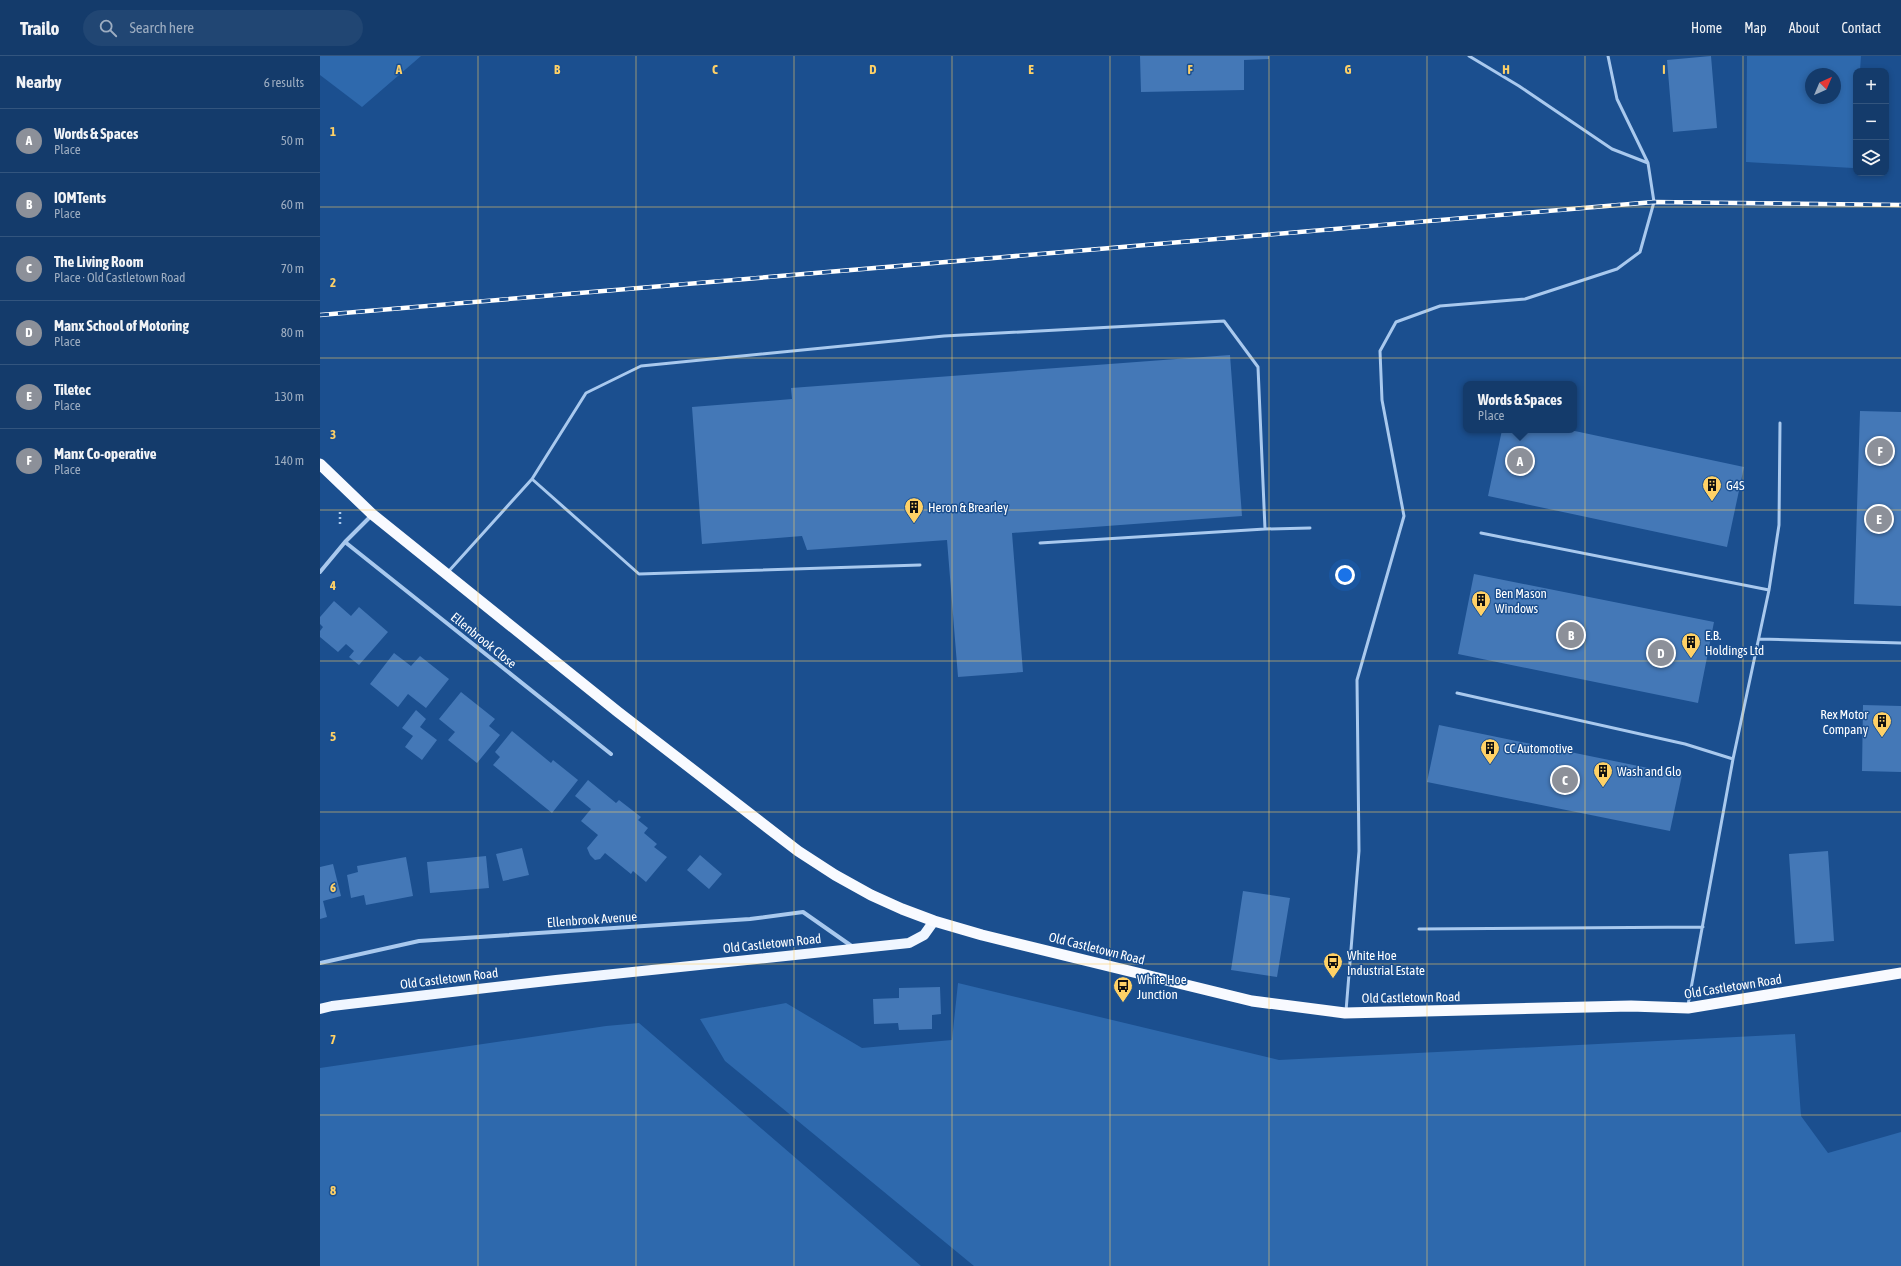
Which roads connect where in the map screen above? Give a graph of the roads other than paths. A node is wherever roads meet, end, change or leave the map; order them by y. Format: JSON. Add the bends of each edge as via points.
{"nodes":[{"id":1,"x":1469,"y":56,"type":"edge"},
{"id":2,"x":1608,"y":56,"type":"edge"},
{"id":3,"x":1648,"y":163,"type":"junction"},
{"id":4,"x":1780,"y":423,"type":"dead end"},
{"id":5,"x":320,"y":464,"type":"edge"},
{"id":6,"x":532,"y":479,"type":"junction"},
{"id":7,"x":372,"y":514,"type":"junction"},
{"id":8,"x":1310,"y":528,"type":"dead end"},
{"id":9,"x":1265,"y":529,"type":"junction"},
{"id":10,"x":1481,"y":533,"type":"dead end"},
{"id":11,"x":345,"y":542,"type":"junction"},
{"id":12,"x":1040,"y":543,"type":"dead end"},
{"id":13,"x":920,"y":565,"type":"dead end"},
{"id":14,"x":320,"y":572,"type":"edge"},
{"id":15,"x":447,"y":573,"type":"junction"},
{"id":16,"x":1769,"y":590,"type":"junction"},
{"id":17,"x":1758,"y":639,"type":"junction"},
{"id":18,"x":1901,"y":642,"type":"edge"},
{"id":19,"x":1457,"y":692,"type":"dead end"},
{"id":20,"x":610,"y":754,"type":"dead end"},
{"id":21,"x":1733,"y":759,"type":"junction"},
{"id":22,"x":934,"y":921,"type":"junction"},
{"id":23,"x":1419,"y":928,"type":"dead end"},
{"id":24,"x":1703,"y":928,"type":"junction"},
{"id":25,"x":856,"y":948,"type":"junction"},
{"id":26,"x":320,"y":963,"type":"edge"},
{"id":27,"x":1901,"y":973,"type":"edge"},
{"id":28,"x":1688,"y":1008,"type":"junction"},
{"id":29,"x":320,"y":1009,"type":"edge"},
{"id":30,"x":1346,"y":1013,"type":"junction"}],
"edges":[{"from":1,"to":3,"type":"lane","via":[[1519,86],[1612,149]]},
{"from":2,"to":3,"type":"lane","via":[[1617,99]]},
{"from":3,"to":30,"type":"lane","via":[[1654,202],[1640,252],[1617,268],[1525,299],[1440,306],[1396,322],[1380,351],[1382,400],[1404,516],[1357,680],[1359,851]]},
{"from":4,"to":16,"type":"lane","via":[[1779,525]]},
{"from":5,"to":7,"type":"highway"},
{"from":6,"to":9,"type":"lane","via":[[586,393],[640,366],[944,336],[1224,321],[1258,366]]},
{"from":6,"to":13,"type":"lane","via":[[639,574]]},
{"from":6,"to":15,"type":"lane"},
{"from":7,"to":11,"type":"street"},
{"from":7,"to":15,"type":"highway"},
{"from":8,"to":9,"type":"lane"},
{"from":9,"to":12,"type":"lane"},
{"from":10,"to":16,"type":"lane"},
{"from":11,"to":14,"type":"street"},
{"from":11,"to":20,"type":"street","name":"Ellenbrook Close"},
{"from":15,"to":22,"type":"highway","via":[[618,712],[798,851],[872,895]]},
{"from":16,"to":17,"type":"lane"},
{"from":17,"to":18,"type":"lane"},
{"from":17,"to":21,"type":"lane"},
{"from":19,"to":21,"type":"lane","via":[[1685,744]]},
{"from":21,"to":24,"type":"lane"},
{"from":22,"to":25,"type":"main road","name":"Old Castletown Road","via":[[924,935],[909,943]]},
{"from":22,"to":30,"type":"highway","name":"Old Castletown Road","via":[[1252,1001]]},
{"from":23,"to":24,"type":"lane"},
{"from":24,"to":28,"type":"lane"},
{"from":25,"to":26,"type":"street","name":"Ellenbrook Avenue","via":[[802,912],[750,919],[419,941]]},
{"from":25,"to":29,"type":"main road","name":"Old Castletown Road","via":[[556,980]]},
{"from":27,"to":28,"type":"highway","name":"Old Castletown Road"},
{"from":28,"to":30,"type":"highway","name":"Old Castletown Road","via":[[1631,1006]]}]}
